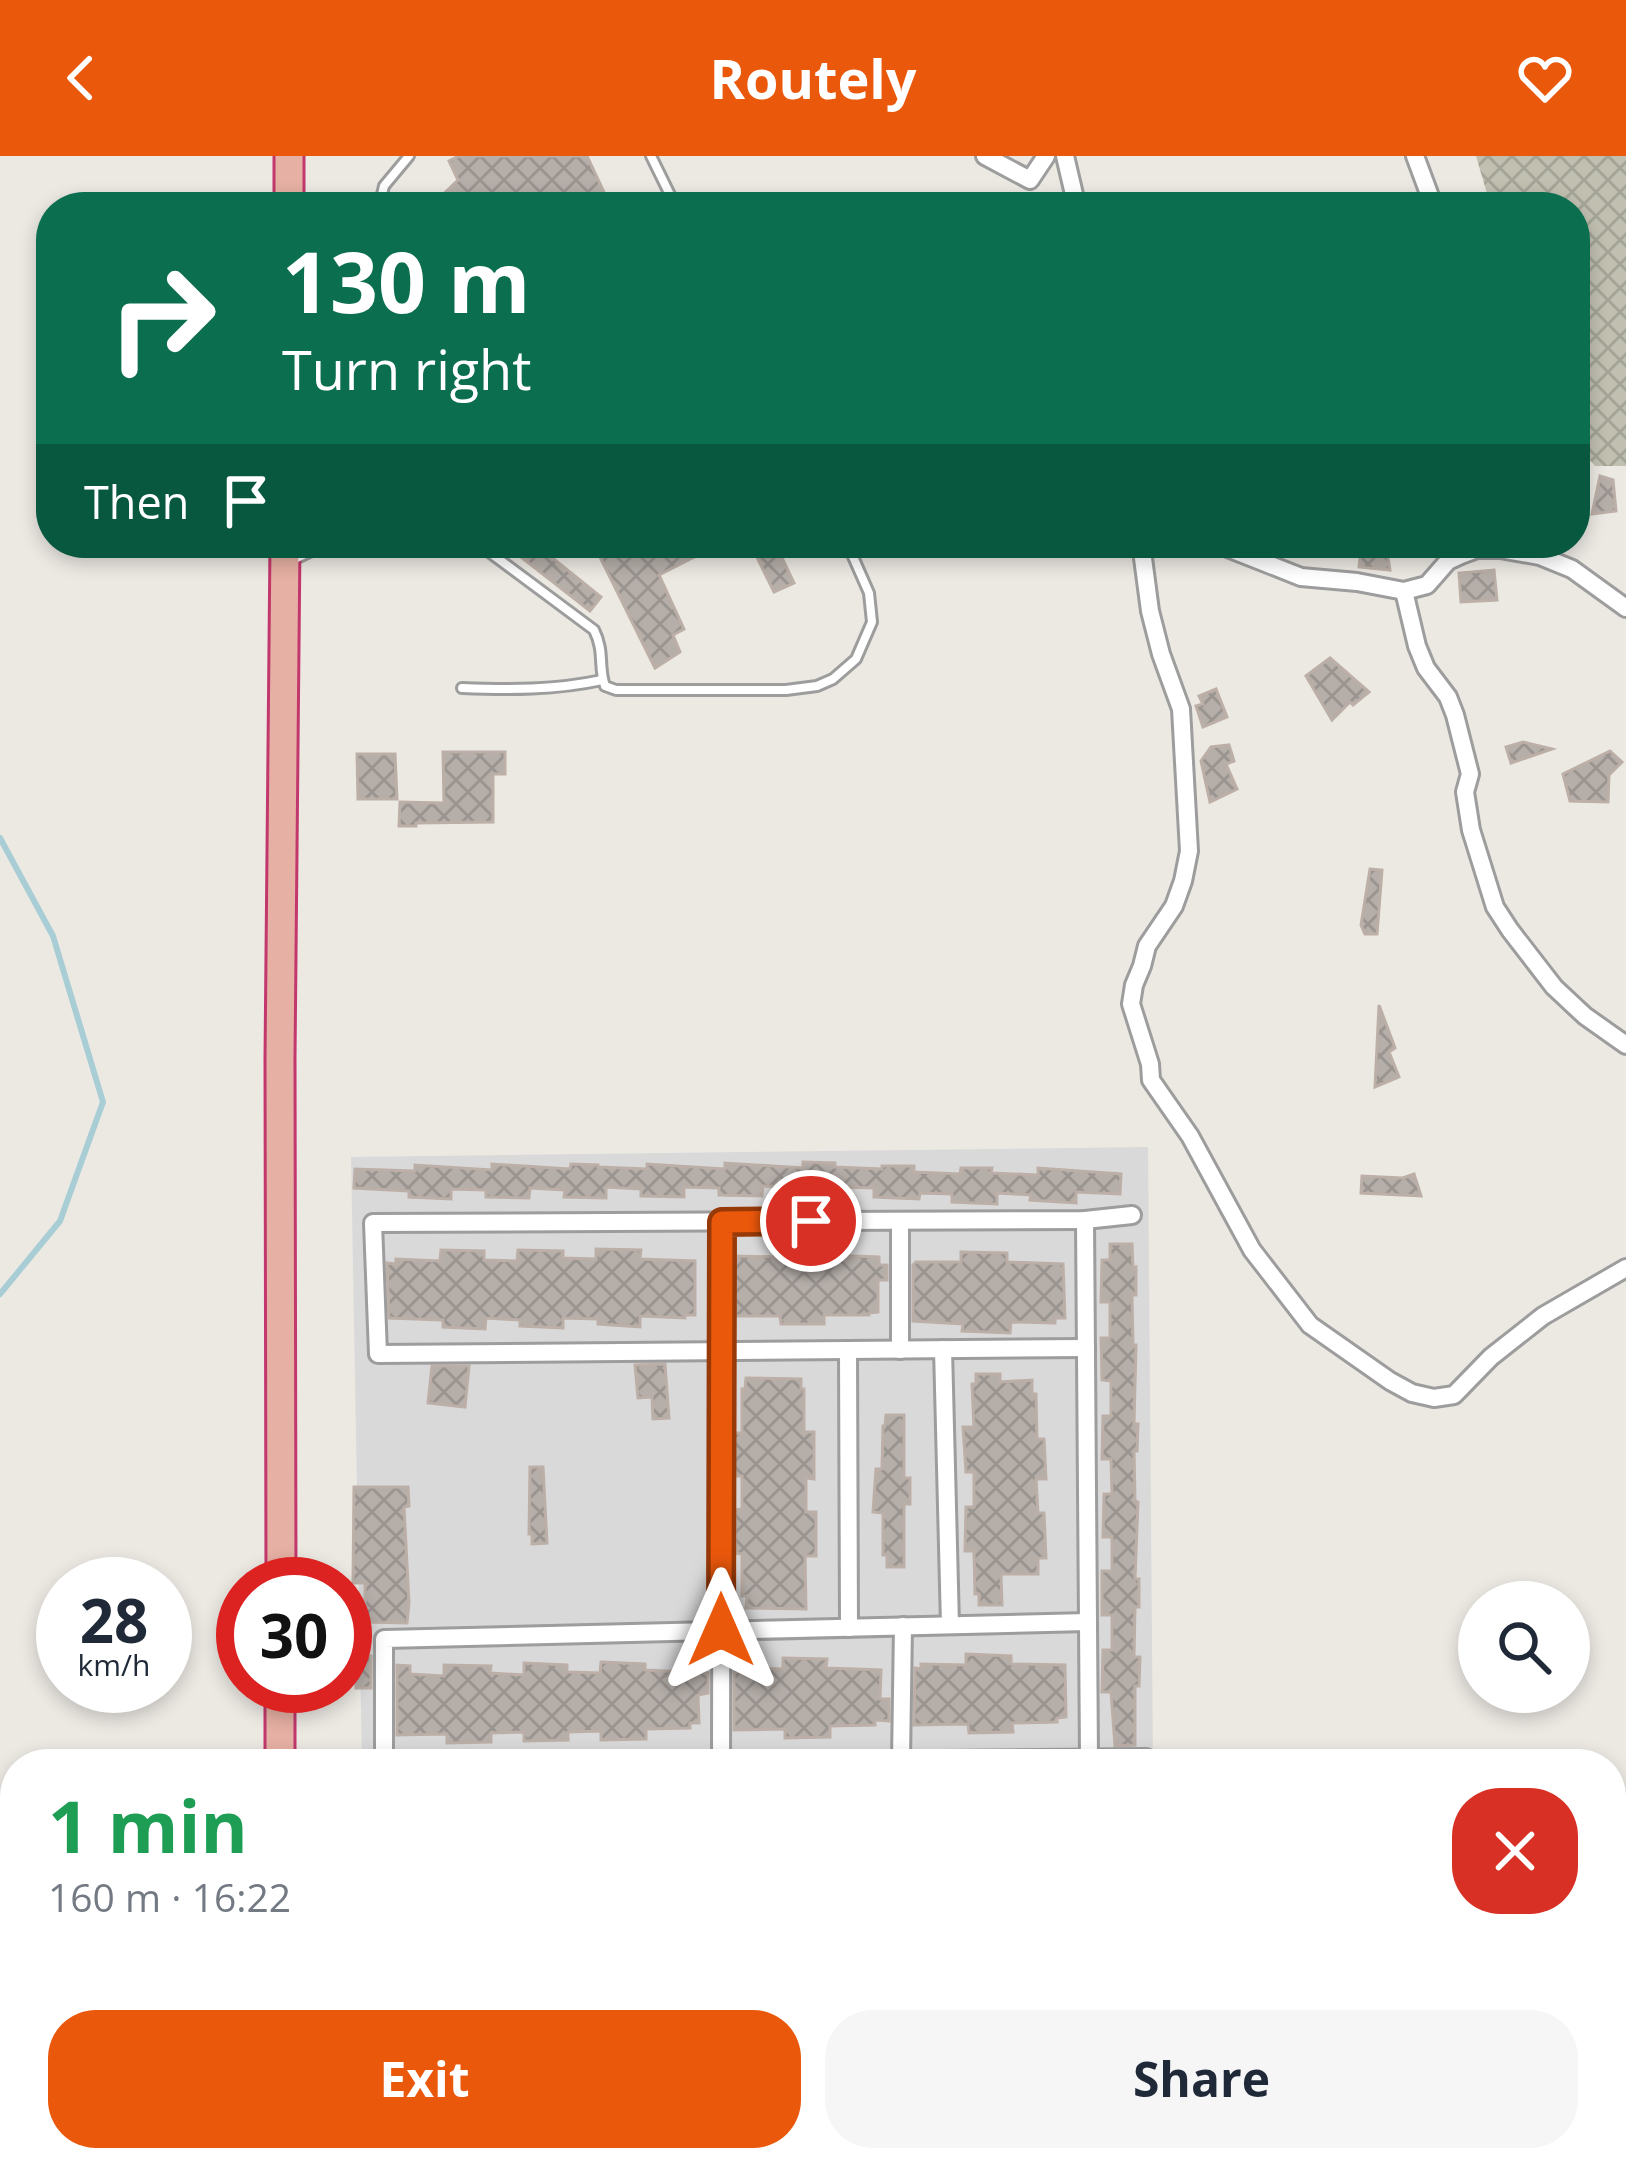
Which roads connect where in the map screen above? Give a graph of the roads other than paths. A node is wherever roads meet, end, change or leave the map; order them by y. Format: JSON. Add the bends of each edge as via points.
{"nodes":[{"id":1,"x":289,"y":156,"type":"edge"},
{"id":2,"x":409,"y":156,"type":"edge"},
{"id":3,"x":650,"y":156,"type":"edge"},
{"id":4,"x":985,"y":156,"type":"edge"},
{"id":5,"x":1046,"y":156,"type":"edge"},
{"id":6,"x":1064,"y":156,"type":"edge"},
{"id":7,"x":1415,"y":156,"type":"edge"},
{"id":8,"x":289,"y":192,"type":"edge"},
{"id":9,"x":383,"y":192,"type":"edge"},
{"id":10,"x":668,"y":192,"type":"edge"},
{"id":11,"x":1073,"y":192,"type":"edge"},
{"id":12,"x":1428,"y":192,"type":"edge"},
{"id":13,"x":285,"y":558,"type":"edge"},
{"id":14,"x":497,"y":558,"type":"edge"},
{"id":15,"x":854,"y":558,"type":"edge"},
{"id":16,"x":1143,"y":558,"type":"edge"},
{"id":17,"x":1254,"y":558,"type":"edge"},
{"id":18,"x":1454,"y":558,"type":"edge"},
{"id":19,"x":1545,"y":558,"type":"edge"},
{"id":20,"x":1404,"y":591,"type":"junction"},
{"id":21,"x":1626,"y":608,"type":"edge"},
{"id":22,"x":602,"y":680,"type":"junction"},
{"id":23,"x":462,"y":688,"type":"dead end"},
{"id":24,"x":1626,"y":1045,"type":"edge"},
{"id":25,"x":1132,"y":1215,"type":"dead end"},
{"id":26,"x":1085,"y":1220,"type":"junction"},
{"id":27,"x":900,"y":1221,"type":"junction"},
{"id":28,"x":722,"y":1222,"type":"junction"},
{"id":29,"x":1626,"y":1268,"type":"edge"},
{"id":30,"x":1086,"y":1348,"type":"junction"},
{"id":31,"x":943,"y":1349,"type":"junction"},
{"id":32,"x":848,"y":1350,"type":"junction"},
{"id":33,"x":900,"y":1350,"type":"junction"},
{"id":34,"x":722,"y":1351,"type":"junction"},
{"id":35,"x":280,"y":1557,"type":"edge"},
{"id":36,"x":1088,"y":1622,"type":"junction"},
{"id":37,"x":950,"y":1625,"type":"junction"},
{"id":38,"x":903,"y":1626,"type":"junction"},
{"id":39,"x":849,"y":1628,"type":"junction"},
{"id":40,"x":721,"y":1630,"type":"junction"},
{"id":41,"x":280,"y":1713,"type":"edge"},
{"id":42,"x":280,"y":1749,"type":"edge"},
{"id":43,"x":384,"y":1749,"type":"edge"},
{"id":44,"x":721,"y":1749,"type":"edge"},
{"id":45,"x":901,"y":1749,"type":"edge"},
{"id":46,"x":1089,"y":1749,"type":"edge"}],
"edges":[{"from":1,"to":8,"type":"highway"},
{"from":2,"to":9,"type":"lane"},
{"from":3,"to":10,"type":"lane"},
{"from":4,"to":5,"type":"street","via":[[1030,180]]},
{"from":6,"to":11,"type":"street"},
{"from":7,"to":12,"type":"street"},
{"from":13,"to":35,"type":"highway"},
{"from":14,"to":22,"type":"lane","via":[[593,630]]},
{"from":15,"to":22,"type":"lane","via":[[872,622],[856,659],[833,679],[786,690],[616,690]]},
{"from":16,"to":29,"type":"street","via":[[1150,611],[1181,709],[1189,850],[1131,1004],[1151,1080],[1252,1250],[1310,1325],[1390,1381],[1434,1398],[1454,1395],[1543,1316]]},
{"from":17,"to":20,"type":"street","via":[[1301,577]]},
{"from":18,"to":20,"type":"street","via":[[1427,585]]},
{"from":19,"to":21,"type":"street"},
{"from":20,"to":24,"type":"street","via":[[1426,668],[1456,716],[1470,774],[1471,830],[1495,907],[1554,987]]},
{"from":22,"to":23,"type":"lane"},
{"from":25,"to":26,"type":"street"},
{"from":26,"to":27,"type":"street"},
{"from":26,"to":30,"type":"street"},
{"from":27,"to":28,"type":"street"},
{"from":27,"to":33,"type":"street"},
{"from":28,"to":34,"type":"street"},
{"from":28,"to":34,"type":"street","via":[[373,1223],[378,1354]]},
{"from":30,"to":31,"type":"street"},
{"from":30,"to":36,"type":"street"},
{"from":31,"to":33,"type":"street"},
{"from":31,"to":37,"type":"street"},
{"from":32,"to":33,"type":"street"},
{"from":32,"to":34,"type":"street"},
{"from":32,"to":39,"type":"street"},
{"from":34,"to":40,"type":"street"},
{"from":36,"to":37,"type":"street"},
{"from":36,"to":46,"type":"street"},
{"from":37,"to":38,"type":"street"},
{"from":38,"to":39,"type":"street"},
{"from":38,"to":45,"type":"street"},
{"from":39,"to":40,"type":"street"},
{"from":40,"to":43,"type":"street","via":[[384,1639]]},
{"from":40,"to":44,"type":"street"},
{"from":41,"to":42,"type":"highway"}]}
